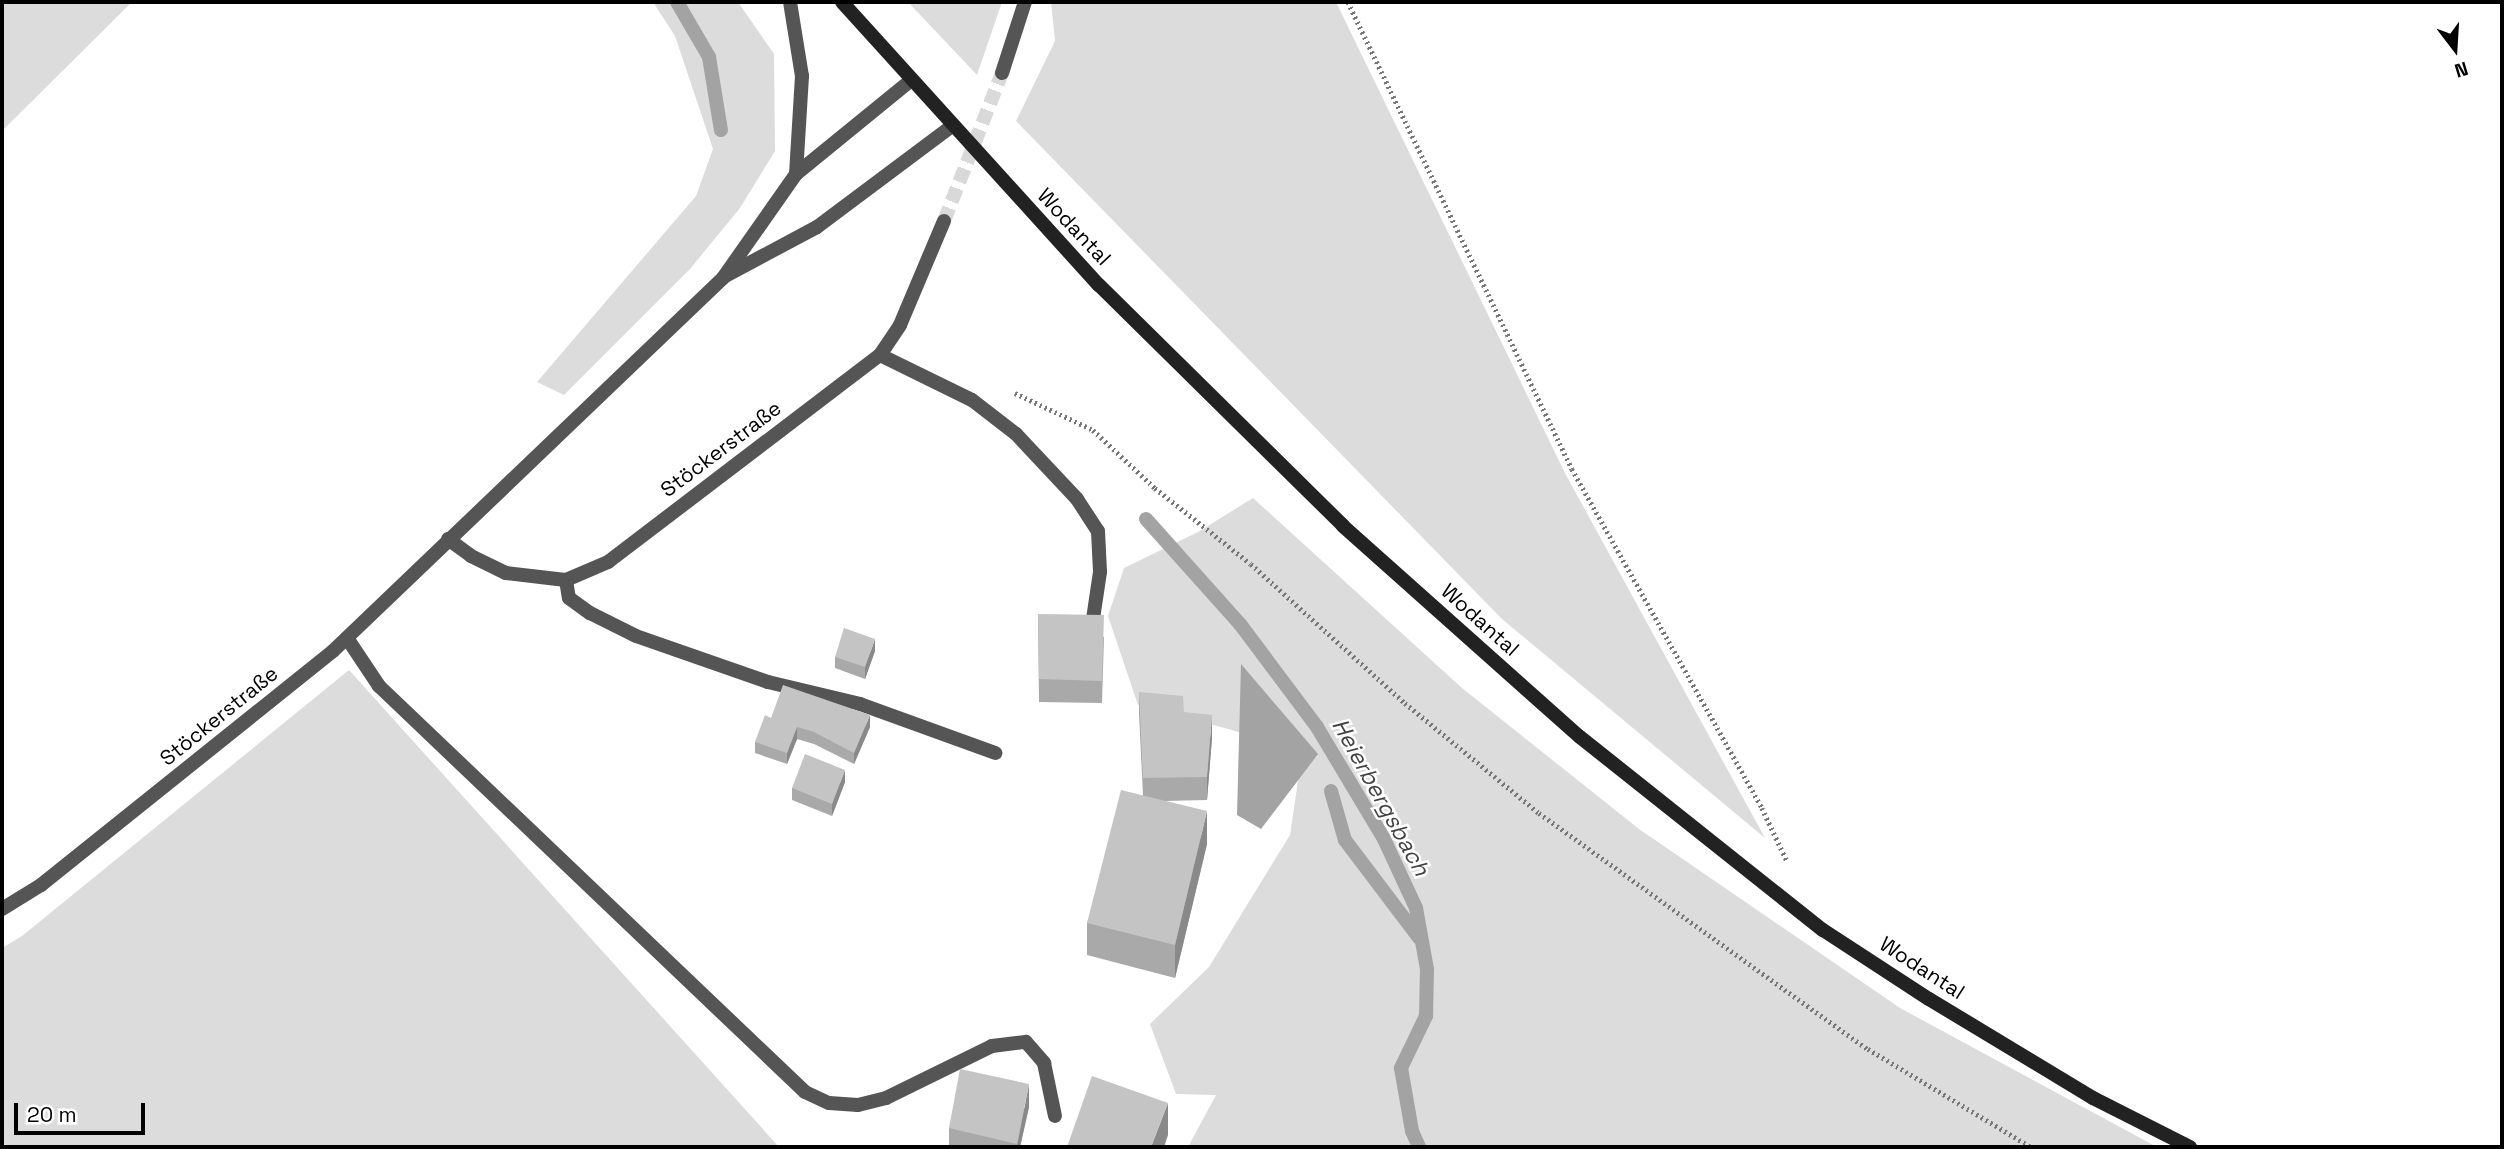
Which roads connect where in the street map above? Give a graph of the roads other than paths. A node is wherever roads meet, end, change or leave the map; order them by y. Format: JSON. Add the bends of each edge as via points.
{"nodes":[{"id":1,"x":790,"y":2,"type":"edge"},
{"id":2,"x":842,"y":2,"type":"edge"},
{"id":3,"x":1025,"y":2,"type":"edge"},
{"id":4,"x":1002,"y":73,"type":"tunnel mouth"},
{"id":5,"x":910,"y":81,"type":"junction"},
{"id":6,"x":952,"y":126,"type":"junction"},
{"id":7,"x":796,"y":174,"type":"junction"},
{"id":8,"x":944,"y":221,"type":"tunnel mouth"},
{"id":9,"x":723,"y":278,"type":"junction"},
{"id":10,"x":880,"y":355,"type":"junction"},
{"id":11,"x":448,"y":539,"type":"junction"},
{"id":12,"x":566,"y":580,"type":"junction"},
{"id":13,"x":1093,"y":619,"type":"edge"},
{"id":14,"x":347,"y":638,"type":"junction"},
{"id":15,"x":995,"y":753,"type":"dead end"},
{"id":16,"x":2,"y":909,"type":"edge"},
{"id":17,"x":1055,"y":1116,"type":"dead end"},
{"id":18,"x":2190,"y":1147,"type":"edge"}],
"edges":[{"from":1,"to":7,"type":"street","via":[[802,76]]},
{"from":2,"to":5,"type":"main road","name":"Wodantal"},
{"from":3,"to":4,"type":"street"},
{"from":5,"to":6,"type":"main road","name":"Wodantal"},
{"from":5,"to":7,"type":"street","name":"Stöckerstraße"},
{"from":6,"to":9,"type":"street","name":"Stöckerstraße","via":[[817,227]]},
{"from":6,"to":18,"type":"main road","name":"Wodantal","via":[[1099,285],[1343,526],[1590,746],[1823,930],[2093,1098]]},
{"from":7,"to":9,"type":"street","name":"Stöckerstraße"},
{"from":8,"to":10,"type":"street","name":"Stöckerstraße","via":[[900,325]]},
{"from":9,"to":11,"type":"street","name":"Stöckerstraße"},
{"from":10,"to":12,"type":"street","name":"Stöckerstraße","via":[[607,562]]},
{"from":10,"to":13,"type":"street","via":[[972,400],[1016,433],[1077,499],[1098,531],[1100,572]]},
{"from":11,"to":12,"type":"street","via":[[506,573]]},
{"from":11,"to":14,"type":"street","name":"Stöckerstraße"},
{"from":12,"to":15,"type":"street","via":[[569,598],[636,636],[768,682],[860,704]]},
{"from":14,"to":16,"type":"street","name":"Stöckerstraße","via":[[41,885]]},
{"from":14,"to":17,"type":"street","via":[[379,686],[805,1092],[829,1103],[859,1105],[886,1098],[992,1046],[1026,1042],[1044,1063]]}]}
